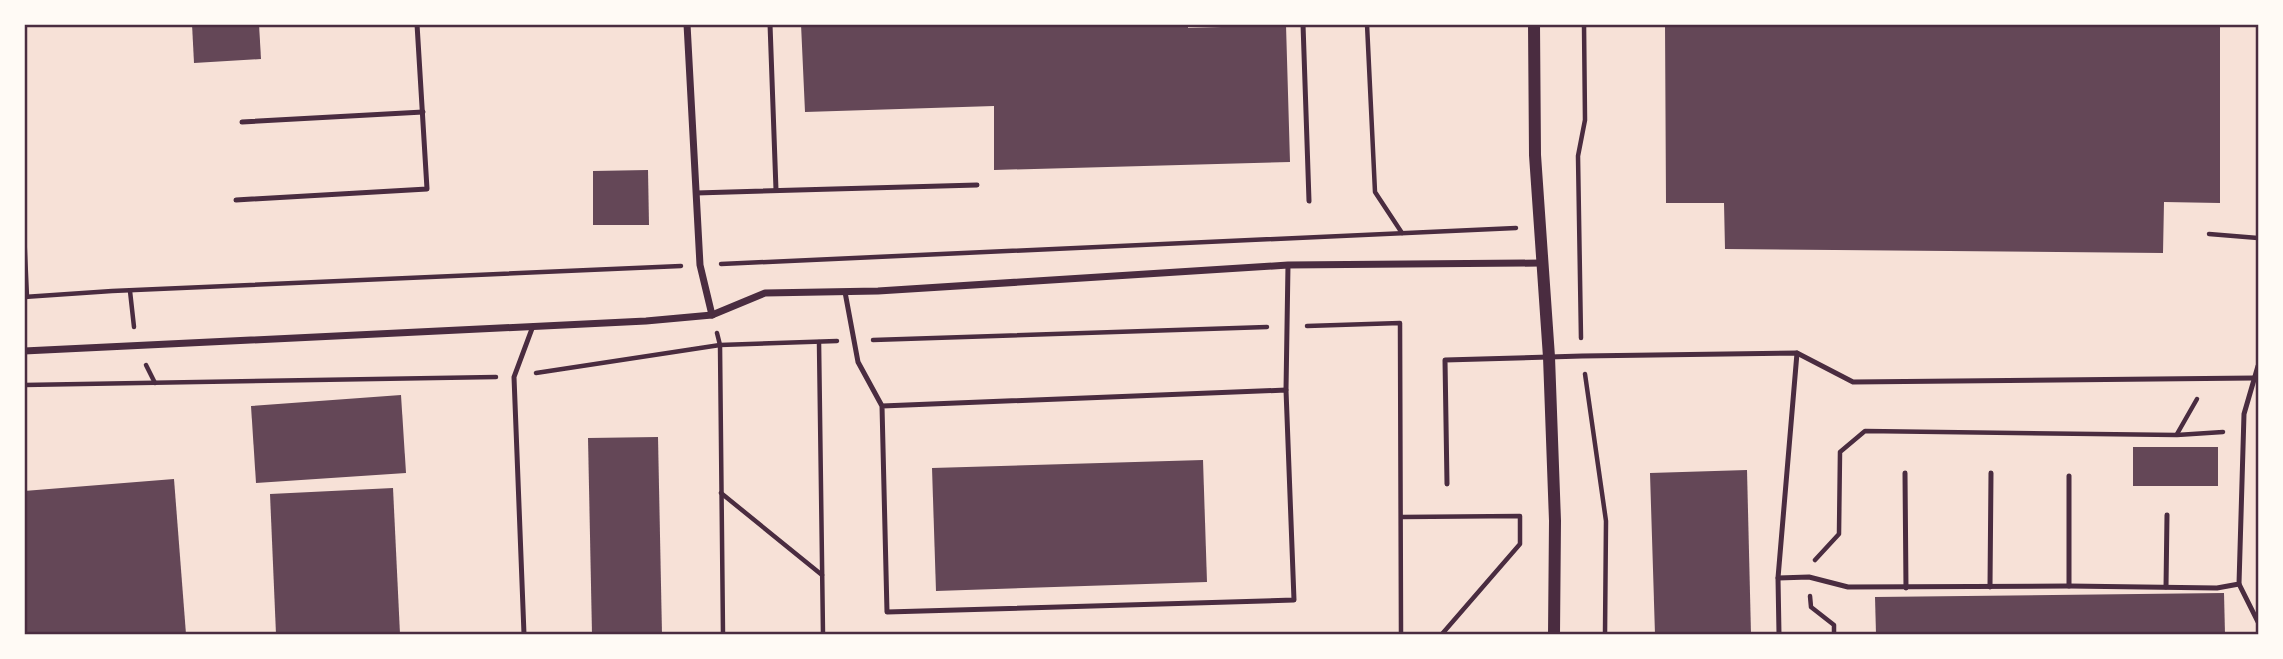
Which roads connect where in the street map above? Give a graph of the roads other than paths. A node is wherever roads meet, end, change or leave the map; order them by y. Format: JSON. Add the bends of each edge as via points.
{"nodes":[{"id":1,"x":417,"y":24,"type":"edge"},
{"id":2,"x":687,"y":24,"type":"edge"},
{"id":3,"x":770,"y":24,"type":"edge"},
{"id":4,"x":1303,"y":24,"type":"edge"},
{"id":5,"x":1534,"y":24,"type":"edge"},
{"id":6,"x":423,"y":113,"type":"junction"},
{"id":7,"x":242,"y":122,"type":"dead end"},
{"id":8,"x":977,"y":185,"type":"dead end"},
{"id":9,"x":776,"y":190,"type":"junction"},
{"id":10,"x":696,"y":193,"type":"junction"},
{"id":11,"x":236,"y":200,"type":"dead end"},
{"id":12,"x":1309,"y":201,"type":"dead end"},
{"id":13,"x":1541,"y":263,"type":"junction"},
{"id":14,"x":1289,"y":265,"type":"junction"},
{"id":15,"x":845,"y":292,"type":"junction"},
{"id":16,"x":712,"y":315,"type":"junction"},
{"id":17,"x":533,"y":326,"type":"junction"},
{"id":18,"x":24,"y":351,"type":"edge"},
{"id":19,"x":1797,"y":353,"type":"junction"},
{"id":20,"x":1549,"y":357,"type":"junction"},
{"id":21,"x":2259,"y":366,"type":"edge"},
{"id":22,"x":2254,"y":378,"type":"junction"},
{"id":23,"x":1286,"y":390,"type":"junction"},
{"id":24,"x":882,"y":406,"type":"junction"},
{"id":25,"x":1905,"y":472,"type":"dead end"},
{"id":26,"x":1991,"y":472,"type":"dead end"},
{"id":27,"x":2069,"y":476,"type":"dead end"},
{"id":28,"x":1447,"y":484,"type":"dead end"},
{"id":29,"x":2167,"y":515,"type":"dead end"},
{"id":30,"x":1778,"y":578,"type":"junction"},
{"id":31,"x":2239,"y":584,"type":"junction"},
{"id":32,"x":2069,"y":586,"type":"junction"},
{"id":33,"x":1990,"y":587,"type":"junction"},
{"id":34,"x":2166,"y":587,"type":"junction"},
{"id":35,"x":1906,"y":588,"type":"junction"},
{"id":36,"x":2259,"y":622,"type":"edge"},
{"id":37,"x":524,"y":635,"type":"edge"},
{"id":38,"x":1554,"y":635,"type":"edge"},
{"id":39,"x":1779,"y":635,"type":"edge"}],
"edges":[{"from":1,"to":6,"type":"lane"},
{"from":2,"to":10,"type":"street"},
{"from":3,"to":9,"type":"lane"},
{"from":4,"to":12,"type":"lane"},
{"from":5,"to":13,"type":"street"},
{"from":6,"to":7,"type":"lane"},
{"from":6,"to":11,"type":"lane","via":[[427,189]]},
{"from":8,"to":9,"type":"lane"},
{"from":9,"to":10,"type":"lane"},
{"from":10,"to":16,"type":"street","via":[[700,265]]},
{"from":13,"to":14,"type":"street"},
{"from":13,"to":20,"type":"street"},
{"from":14,"to":15,"type":"street"},
{"from":14,"to":23,"type":"lane"},
{"from":15,"to":16,"type":"street","via":[[765,293]]},
{"from":15,"to":24,"type":"lane","via":[[858,362]]},
{"from":16,"to":17,"type":"street"},
{"from":17,"to":18,"type":"street"},
{"from":17,"to":37,"type":"lane","via":[[514,377]]},
{"from":19,"to":20,"type":"lane"},
{"from":19,"to":22,"type":"lane","via":[[1853,382]]},
{"from":19,"to":30,"type":"lane"},
{"from":20,"to":28,"type":"lane","via":[[1446,360]]},
{"from":20,"to":38,"type":"street"},
{"from":21,"to":22,"type":"lane"},
{"from":22,"to":31,"type":"lane","via":[[2244,414]]},
{"from":23,"to":24,"type":"lane"},
{"from":23,"to":24,"type":"lane","via":[[1294,600],[887,612]]},
{"from":25,"to":35,"type":"lane"},
{"from":26,"to":33,"type":"lane"},
{"from":27,"to":32,"type":"lane"},
{"from":29,"to":34,"type":"lane"},
{"from":30,"to":35,"type":"lane","via":[[1809,577],[1848,587]]},
{"from":30,"to":39,"type":"lane"},
{"from":31,"to":34,"type":"lane"},
{"from":31,"to":36,"type":"lane"},
{"from":32,"to":33,"type":"lane"},
{"from":32,"to":34,"type":"lane"},
{"from":33,"to":35,"type":"lane"}]}
